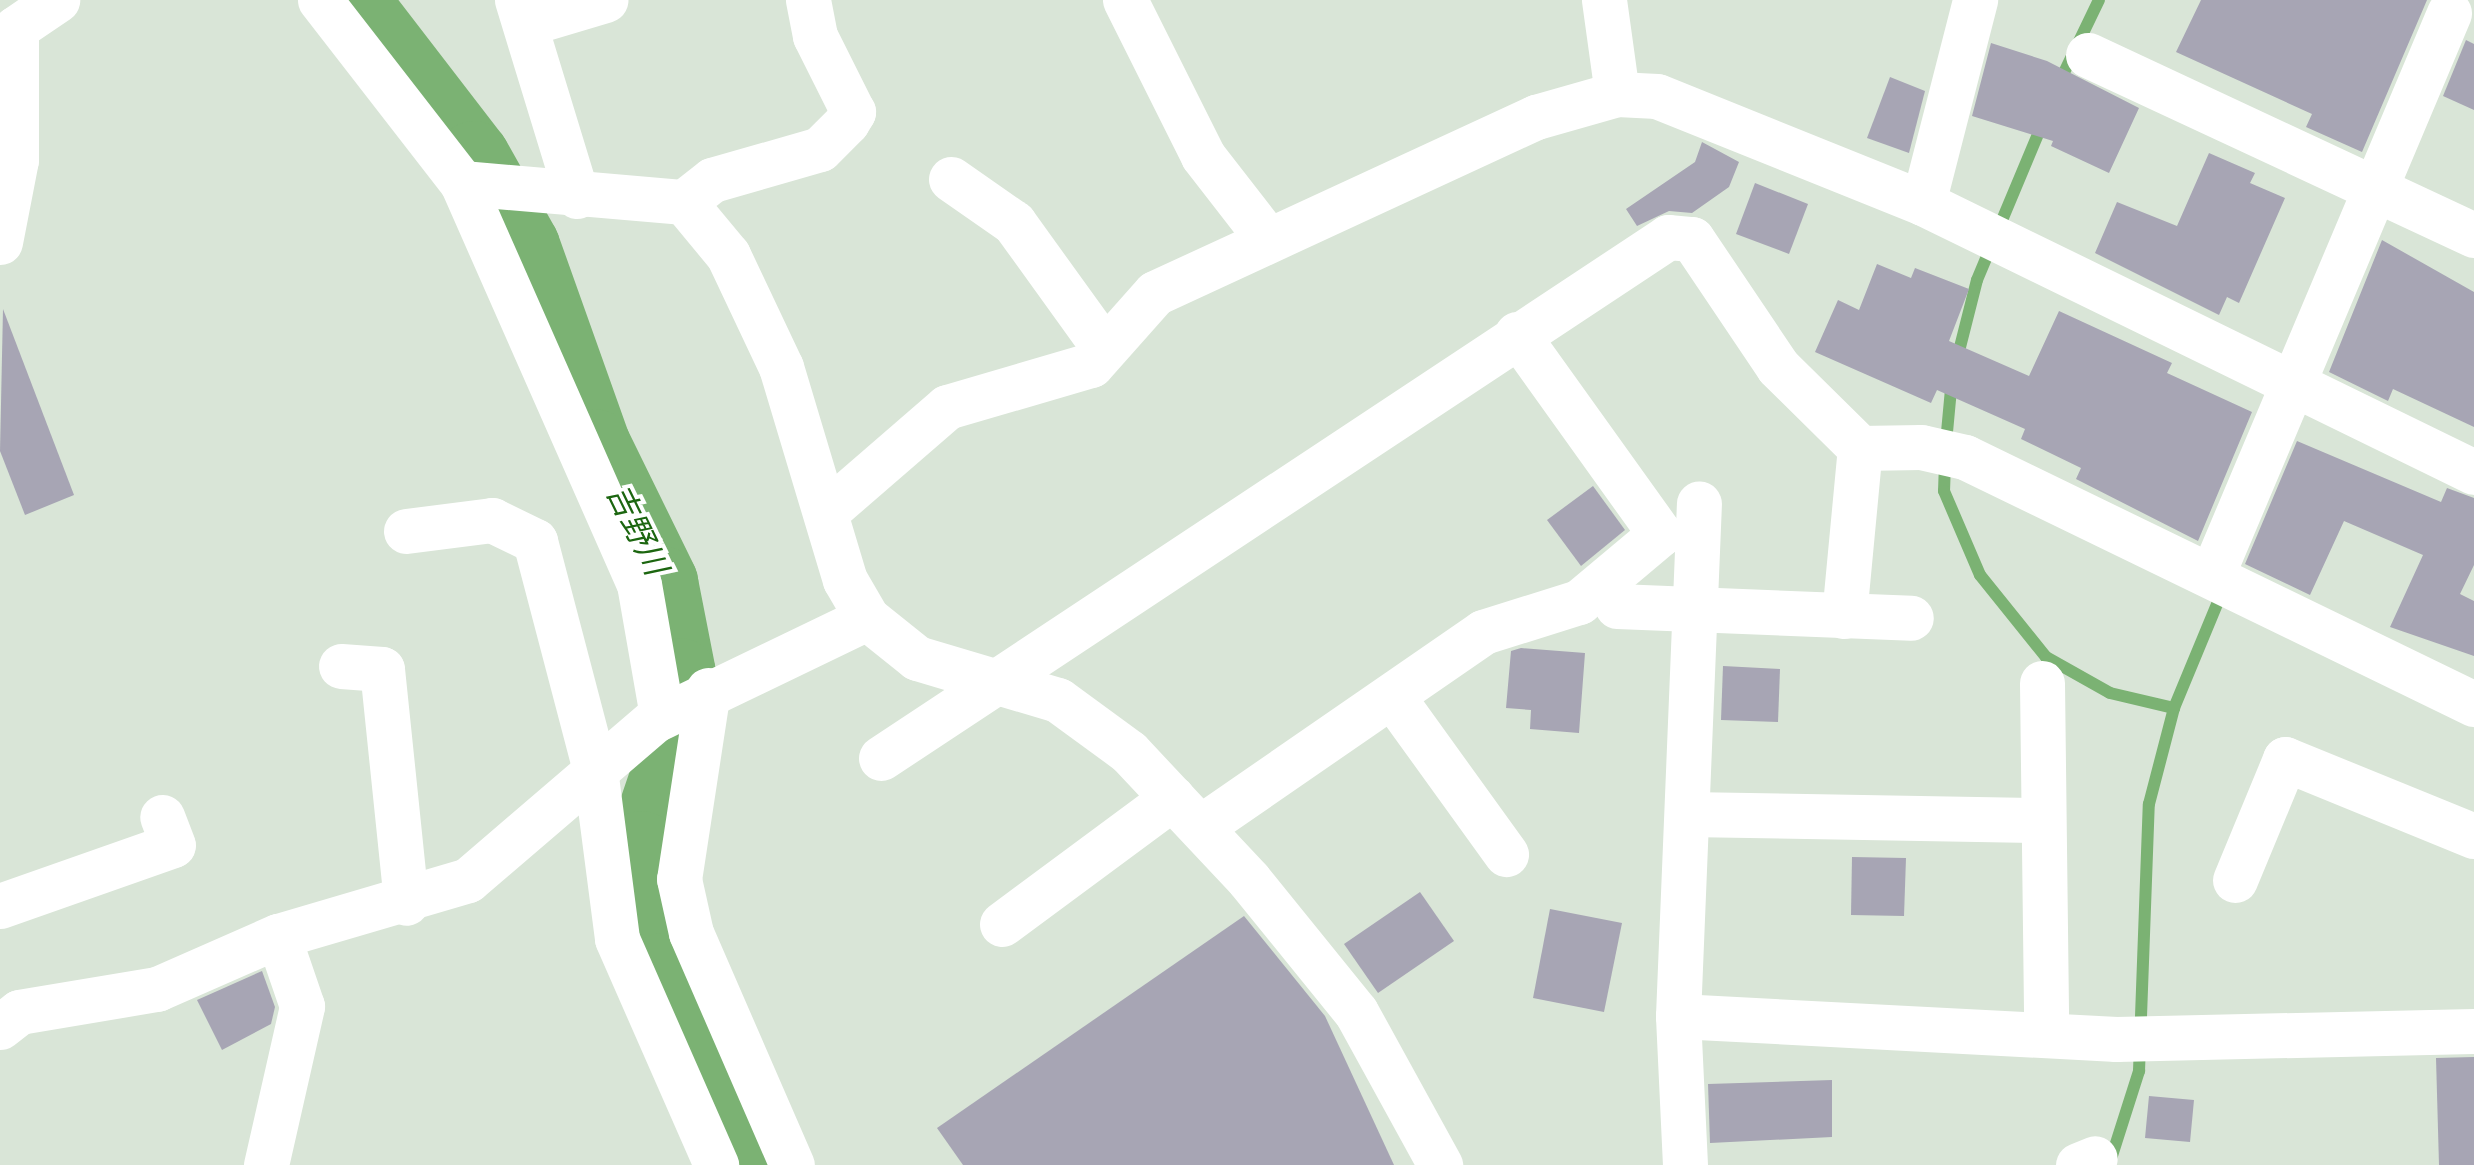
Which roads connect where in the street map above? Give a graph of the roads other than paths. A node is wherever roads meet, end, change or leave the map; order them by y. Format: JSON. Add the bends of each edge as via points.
{"nodes":[{"id":1,"x":320,"y":0,"type":"edge"},
{"id":2,"x":605,"y":0,"type":"edge"},
{"id":3,"x":808,"y":0,"type":"edge"},
{"id":4,"x":1125,"y":0,"type":"edge"},
{"id":5,"x":1604,"y":0,"type":"edge"},
{"id":6,"x":1970,"y":2,"type":"edge"},
{"id":7,"x":32,"y":5,"type":"edge"},
{"id":8,"x":521,"y":12,"type":"edge"},
{"id":9,"x":2448,"y":12,"type":"edge"},
{"id":10,"x":2088,"y":55,"type":"dead end"},
{"id":11,"x":1617,"y":94,"type":"junction"},
{"id":12,"x":950,"y":180,"type":"dead end"},
{"id":13,"x":481,"y":185,"type":"junction"},
{"id":14,"x":2374,"y":189,"type":"junction"},
{"id":15,"x":577,"y":196,"type":"junction"},
{"id":16,"x":684,"y":202,"type":"junction"},
{"id":17,"x":1923,"y":202,"type":"junction"},
{"id":18,"x":2474,"y":235,"type":"edge"},
{"id":19,"x":1265,"y":236,"type":"junction"},
{"id":20,"x":0,"y":242,"type":"edge"},
{"id":21,"x":1518,"y":334,"type":"junction"},
{"id":22,"x":1105,"y":350,"type":"junction"},
{"id":23,"x":2294,"y":384,"type":"junction"},
{"id":24,"x":1860,"y":448,"type":"junction"},
{"id":25,"x":2474,"y":472,"type":"edge"},
{"id":26,"x":1699,"y":503,"type":"dead end"},
{"id":27,"x":828,"y":510,"type":"junction"},
{"id":28,"x":406,"y":530,"type":"dead end"},
{"id":29,"x":2212,"y":575,"type":"junction"},
{"id":30,"x":1617,"y":606,"type":"dead end"},
{"id":31,"x":1695,"y":610,"type":"junction"},
{"id":32,"x":1844,"y":616,"type":"junction"},
{"id":33,"x":867,"y":618,"type":"junction"},
{"id":34,"x":1911,"y":618,"type":"dead end"},
{"id":35,"x":341,"y":666,"type":"dead end"},
{"id":36,"x":998,"y":682,"type":"junction"},
{"id":37,"x":2042,"y":683,"type":"dead end"},
{"id":38,"x":1392,"y":696,"type":"junction"},
{"id":39,"x":2474,"y":704,"type":"edge"},
{"id":40,"x":680,"y":706,"type":"junction"},
{"id":41,"x":882,"y":758,"type":"dead end"},
{"id":42,"x":595,"y":769,"type":"junction"},
{"id":43,"x":1187,"y":812,"type":"junction"},
{"id":44,"x":1686,"y":814,"type":"junction"},
{"id":45,"x":162,"y":817,"type":"dead end"},
{"id":46,"x":2038,"y":820,"type":"junction"},
{"id":47,"x":2474,"y":836,"type":"edge"},
{"id":48,"x":1506,"y":854,"type":"dead end"},
{"id":49,"x":2235,"y":880,"type":"dead end"},
{"id":50,"x":406,"y":903,"type":"junction"},
{"id":51,"x":0,"y":906,"type":"edge"},
{"id":52,"x":1002,"y":924,"type":"dead end"},
{"id":53,"x":278,"y":936,"type":"junction"},
{"id":54,"x":1678,"y":1016,"type":"junction"},
{"id":55,"x":0,"y":1026,"type":"edge"},
{"id":56,"x":2474,"y":1030,"type":"edge"},
{"id":57,"x":2046,"y":1035,"type":"junction"},
{"id":58,"x":266,"y":1165,"type":"edge"},
{"id":59,"x":716,"y":1165,"type":"edge"},
{"id":60,"x":792,"y":1165,"type":"edge"},
{"id":61,"x":1440,"y":1165,"type":"edge"},
{"id":62,"x":1685,"y":1165,"type":"edge"}],
"edges":[{"from":1,"to":13,"type":"street"},
{"from":2,"to":8,"type":"street"},
{"from":3,"to":16,"type":"street","via":[[815,36],[853,112],[847,122],[820,149],[712,180]]},
{"from":4,"to":19,"type":"street","via":[[1203,156]]},
{"from":5,"to":11,"type":"street"},
{"from":6,"to":17,"type":"street"},
{"from":7,"to":20,"type":"street","via":[[16,28],[16,160]]},
{"from":8,"to":15,"type":"street"},
{"from":9,"to":14,"type":"street"},
{"from":10,"to":14,"type":"street"},
{"from":11,"to":17,"type":"street","via":[[1657,96]]},
{"from":11,"to":19,"type":"street","via":[[1536,117]]},
{"from":12,"to":22,"type":"street","via":[[1014,223]]},
{"from":13,"to":15,"type":"street"},
{"from":13,"to":40,"type":"street","via":[[639,584]]},
{"from":14,"to":18,"type":"street"},
{"from":14,"to":23,"type":"street"},
{"from":15,"to":16,"type":"street"},
{"from":16,"to":27,"type":"street","via":[[728,255],[773,351]]},
{"from":17,"to":23,"type":"street"},
{"from":19,"to":22,"type":"street","via":[[1155,293]]},
{"from":21,"to":24,"type":"street","via":[[1668,237],[1692,239],[1778,367]]},
{"from":21,"to":36,"type":"street"},
{"from":21,"to":38,"type":"street","via":[[1660,534],[1579,602],[1483,632]]},
{"from":22,"to":27,"type":"street","via":[[1091,364],[947,407]]},
{"from":23,"to":25,"type":"street"},
{"from":23,"to":29,"type":"street"},
{"from":24,"to":29,"type":"street","via":[[1921,447],[1965,457]]},
{"from":24,"to":32,"type":"street"},
{"from":26,"to":31,"type":"street"},
{"from":27,"to":33,"type":"street","via":[[845,580]]},
{"from":28,"to":42,"type":"street","via":[[492,520],[534,541]]},
{"from":29,"to":39,"type":"street"},
{"from":30,"to":31,"type":"street"},
{"from":31,"to":32,"type":"street"},
{"from":31,"to":44,"type":"street"},
{"from":32,"to":34,"type":"street"},
{"from":33,"to":36,"type":"street","via":[[918,658]]},
{"from":33,"to":40,"type":"street"},
{"from":35,"to":50,"type":"street","via":[[382,668]]},
{"from":36,"to":41,"type":"street"},
{"from":36,"to":43,"type":"street","via":[[1058,700],[1129,752]]},
{"from":37,"to":46,"type":"street"},
{"from":38,"to":43,"type":"street"},
{"from":38,"to":48,"type":"street"},
{"from":40,"to":42,"type":"street"},
{"from":40,"to":60,"type":"street","via":[[678,878],[692,933]]},
{"from":42,"to":50,"type":"street","via":[[529,836],[468,880]]},
{"from":42,"to":59,"type":"street","via":[[617,939]]},
{"from":43,"to":52,"type":"street"},
{"from":43,"to":61,"type":"street","via":[[1356,1012]]},
{"from":44,"to":46,"type":"street"},
{"from":44,"to":54,"type":"street"},
{"from":45,"to":51,"type":"street","via":[[173,845]]},
{"from":46,"to":57,"type":"street"},
{"from":47,"to":49,"type":"street","via":[[2285,759]]},
{"from":50,"to":53,"type":"street"},
{"from":53,"to":55,"type":"street","via":[[158,989],[20,1012]]},
{"from":53,"to":58,"type":"street","via":[[302,1006]]},
{"from":54,"to":57,"type":"street"},
{"from":54,"to":62,"type":"street"},
{"from":56,"to":57,"type":"street","via":[[2134,1039]]}]}
